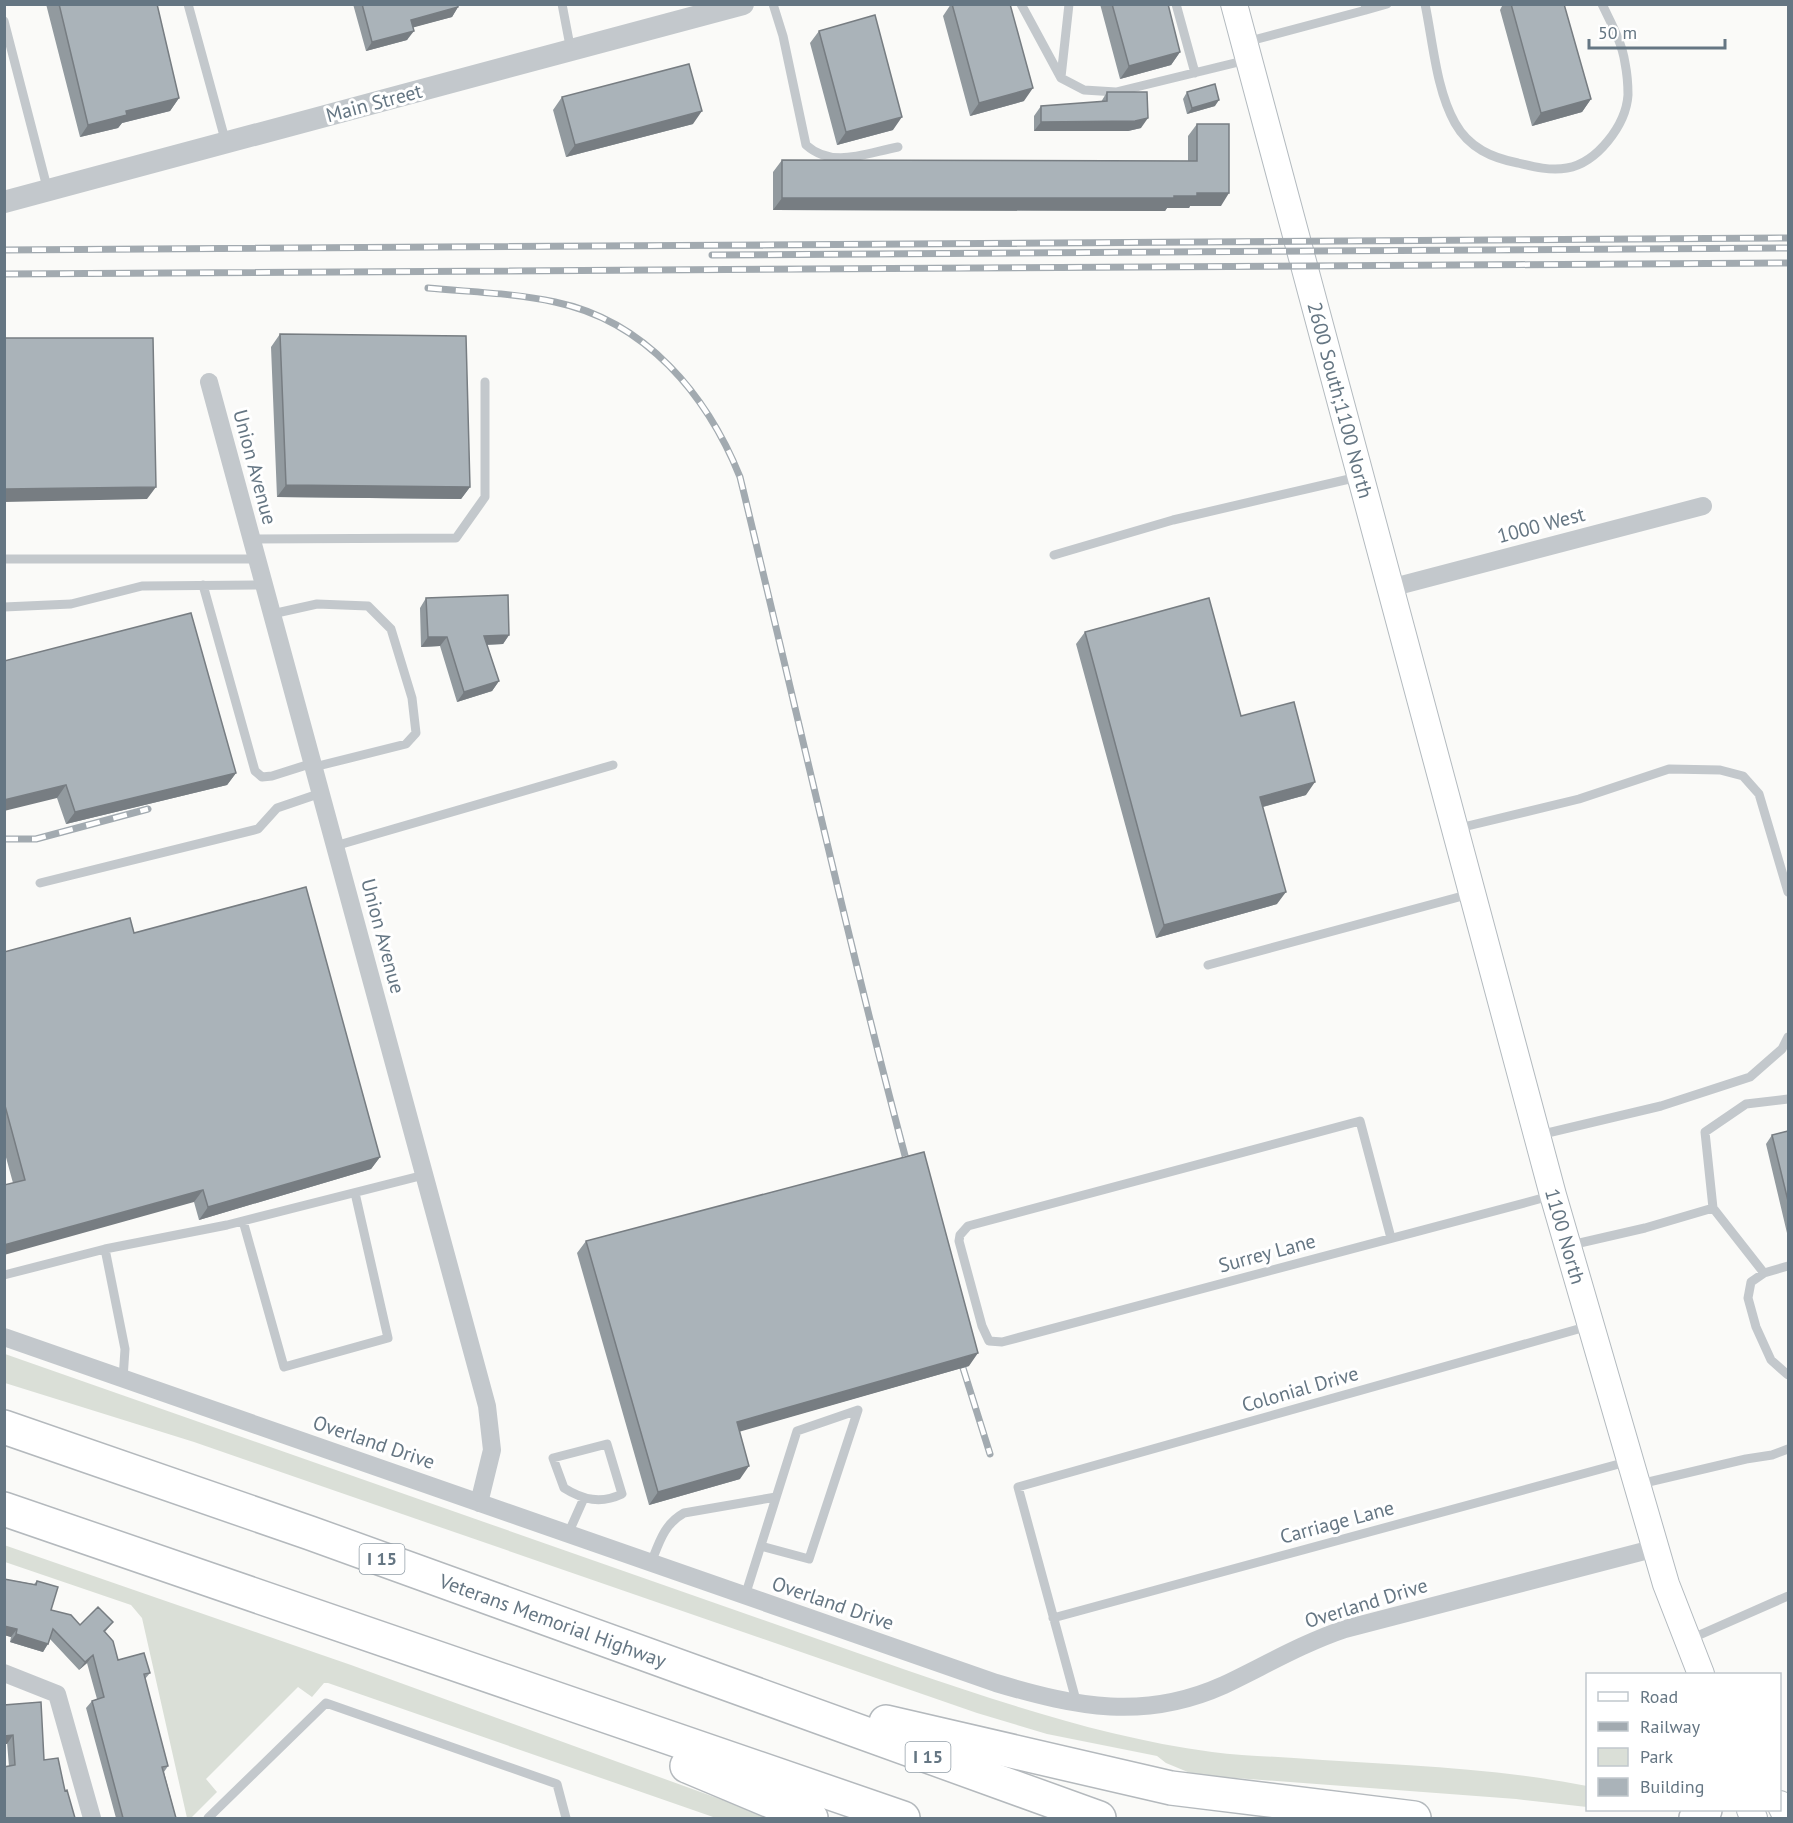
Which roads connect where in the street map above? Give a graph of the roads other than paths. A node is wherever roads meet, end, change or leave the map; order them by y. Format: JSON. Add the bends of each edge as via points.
{"nodes":[{"id":1,"x":189,"y":4,"type":"edge"},
{"id":2,"x":562,"y":4,"type":"edge"},
{"id":3,"x":743,"y":4,"type":"edge"},
{"id":4,"x":773,"y":4,"type":"edge"},
{"id":5,"x":1021,"y":4,"type":"edge"},
{"id":6,"x":1069,"y":4,"type":"edge"},
{"id":7,"x":1176,"y":4,"type":"edge"},
{"id":8,"x":1234,"y":4,"type":"edge"},
{"id":9,"x":1387,"y":4,"type":"edge"},
{"id":10,"x":1425,"y":4,"type":"edge"},
{"id":11,"x":1602,"y":4,"type":"edge"},
{"id":12,"x":1365,"y":7,"type":"edge"},
{"id":13,"x":4,"y":21,"type":"edge"},
{"id":14,"x":571,"y":51,"type":"junction"},
{"id":15,"x":1247,"y":51,"type":"junction"},
{"id":16,"x":1195,"y":73,"type":"junction"},
{"id":17,"x":1060,"y":78,"type":"junction"},
{"id":18,"x":226,"y":143,"type":"junction"},
{"id":19,"x":898,"y":147,"type":"dead end"},
{"id":20,"x":48,"y":191,"type":"junction"},
{"id":21,"x":4,"y":202,"type":"edge"},
{"id":22,"x":209,"y":382,"type":"dead end"},
{"id":23,"x":485,"y":382,"type":"dead end"},
{"id":24,"x":1360,"y":476,"type":"junction"},
{"id":25,"x":1703,"y":506,"type":"dead end"},
{"id":26,"x":251,"y":539,"type":"junction"},
{"id":27,"x":1054,"y":555,"type":"dead end"},
{"id":28,"x":4,"y":559,"type":"edge"},
{"id":29,"x":257,"y":559,"type":"junction"},
{"id":30,"x":203,"y":585,"type":"junction"},
{"id":31,"x":264,"y":585,"type":"junction"},
{"id":32,"x":1390,"y":588,"type":"junction"},
{"id":33,"x":4,"y":608,"type":"edge"},
{"id":34,"x":272,"y":614,"type":"junction"},
{"id":35,"x":313,"y":765,"type":"junction"},
{"id":36,"x":613,"y":765,"type":"dead end"},
{"id":37,"x":321,"y":793,"type":"junction"},
{"id":38,"x":1446,"y":794,"type":"joint"},
{"id":39,"x":1455,"y":829,"type":"junction"},
{"id":40,"x":335,"y":846,"type":"junction"},
{"id":41,"x":40,"y":883,"type":"dead end"},
{"id":42,"x":1788,"y":892,"type":"edge"},
{"id":43,"x":1472,"y":893,"type":"junction"},
{"id":44,"x":1208,"y":965,"type":"dead end"},
{"id":45,"x":1788,"y":1037,"type":"edge"},
{"id":46,"x":1788,"y":1099,"type":"edge"},
{"id":47,"x":1537,"y":1136,"type":"junction"},
{"id":48,"x":424,"y":1175,"type":"junction"},
{"id":49,"x":355,"y":1193,"type":"junction"},
{"id":50,"x":1553,"y":1195,"type":"junction"},
{"id":51,"x":1713,"y":1208,"type":"junction"},
{"id":52,"x":243,"y":1221,"type":"junction"},
{"id":53,"x":1390,"y":1238,"type":"junction"},
{"id":54,"x":1569,"y":1246,"type":"junction"},
{"id":55,"x":105,"y":1249,"type":"junction"},
{"id":56,"x":1788,"y":1266,"type":"edge"},
{"id":57,"x":1764,"y":1273,"type":"junction"},
{"id":58,"x":4,"y":1275,"type":"edge"},
{"id":59,"x":1592,"y":1326,"type":"junction"},
{"id":60,"x":4,"y":1337,"type":"edge"},
{"id":61,"x":1788,"y":1376,"type":"edge"},
{"id":62,"x":123,"y":1379,"type":"junction"},
{"id":63,"x":4,"y":1427,"type":"edge"},
{"id":64,"x":1788,"y":1449,"type":"edge"},
{"id":65,"x":1634,"y":1472,"type":"junction"},
{"id":66,"x":776,"y":1497,"type":"junction"},
{"id":67,"x":584,"y":1498,"type":"junction"},
{"id":68,"x":479,"y":1503,"type":"junction"},
{"id":69,"x":4,"y":1509,"type":"edge"},
{"id":70,"x":568,"y":1534,"type":"junction"},
{"id":71,"x":761,"y":1546,"type":"junction"},
{"id":72,"x":1656,"y":1548,"type":"junction"},
{"id":73,"x":651,"y":1563,"type":"junction"},
{"id":74,"x":745,"y":1596,"type":"junction"},
{"id":75,"x":1788,"y":1596,"type":"edge"},
{"id":76,"x":1053,"y":1618,"type":"junction"},
{"id":77,"x":1686,"y":1641,"type":"junction"},
{"id":78,"x":432,"y":1658,"type":"junction"},
{"id":79,"x":4,"y":1673,"type":"edge"},
{"id":80,"x":1701,"y":1673,"type":"edge"},
{"id":81,"x":758,"y":1695,"type":"junction"},
{"id":82,"x":1077,"y":1704,"type":"junction"},
{"id":83,"x":92,"y":1818,"type":"edge"},
{"id":84,"x":208,"y":1818,"type":"edge"},
{"id":85,"x":566,"y":1818,"type":"edge"},
{"id":86,"x":811,"y":1818,"type":"edge"},
{"id":87,"x":903,"y":1818,"type":"edge"},
{"id":88,"x":1099,"y":1818,"type":"edge"},
{"id":89,"x":1414,"y":1818,"type":"edge"}],
"edges":[{"from":1,"to":18,"type":"lane"},
{"from":2,"to":14,"type":"lane"},
{"from":3,"to":14,"type":"street","name":"Main Street"},
{"from":4,"to":19,"type":"lane","via":[[806,145],[817,155],[835,160]]},
{"from":5,"to":17,"type":"lane"},
{"from":6,"to":17,"type":"lane"},
{"from":7,"to":16,"type":"lane"},
{"from":8,"to":15,"type":"main road","name":"2600 South;1100 North"},
{"from":9,"to":12,"type":"lane"},
{"from":10,"to":11,"type":"lane","via":[[1444,95],[1455,124],[1474,146],[1492,158],[1543,168],[1568,168],[1585,162],[1602,149],[1621,120],[1628,96],[1619,39]]},
{"from":12,"to":15,"type":"lane"},
{"from":13,"to":20,"type":"lane"},
{"from":14,"to":18,"type":"street","name":"Main Street"},
{"from":15,"to":16,"type":"lane"},
{"from":15,"to":24,"type":"main road","name":"2600 South;1100 North"},
{"from":16,"to":17,"type":"lane","via":[[1116,92],[1083,90]]},
{"from":18,"to":20,"type":"street","name":"Main Street"},
{"from":20,"to":21,"type":"street","name":"Main Street"},
{"from":22,"to":26,"type":"street","name":"Union Avenue"},
{"from":23,"to":26,"type":"lane","via":[[485,497],[456,538]]},
{"from":24,"to":27,"type":"lane","via":[[1173,520]]},
{"from":24,"to":32,"type":"main road","name":"2600 South;1100 North"},
{"from":25,"to":32,"type":"street","name":"1000 West"},
{"from":26,"to":29,"type":"street","name":"Union Avenue"},
{"from":28,"to":29,"type":"lane"},
{"from":29,"to":31,"type":"street","name":"Union Avenue"},
{"from":30,"to":31,"type":"lane"},
{"from":30,"to":33,"type":"lane","via":[[142,586],[71,604]]},
{"from":30,"to":35,"type":"lane","via":[[255,771],[262,777],[272,776]]},
{"from":31,"to":34,"type":"street","name":"Union Avenue"},
{"from":32,"to":38,"type":"main road","name":"2600 South;1100 North"},
{"from":34,"to":35,"type":"street","name":"Union Avenue"},
{"from":34,"to":35,"type":"lane","via":[[317,604],[368,606],[391,630],[412,698],[416,732],[406,744]]},
{"from":35,"to":37,"type":"street","name":"Union Avenue"},
{"from":36,"to":40,"type":"lane"},
{"from":37,"to":40,"type":"street","name":"Union Avenue"},
{"from":37,"to":41,"type":"lane","via":[[277,807],[258,829]]},
{"from":38,"to":39,"type":"main road","name":"1100 North"},
{"from":39,"to":42,"type":"lane","via":[[1579,799],[1669,770],[1720,770],[1743,776],[1759,794]]},
{"from":39,"to":43,"type":"main road","name":"1100 North"},
{"from":40,"to":48,"type":"street","name":"Union Avenue"},
{"from":43,"to":44,"type":"lane"},
{"from":43,"to":47,"type":"main road","name":"1100 North"},
{"from":45,"to":47,"type":"lane","via":[[1782,1049],[1750,1077],[1661,1106]]},
{"from":46,"to":51,"type":"lane","via":[[1746,1104],[1705,1132]]},
{"from":47,"to":50,"type":"main road","name":"1100 North"},
{"from":48,"to":49,"type":"lane"},
{"from":48,"to":68,"type":"street","name":"Union Avenue","via":[[491,1429],[489,1470]]},
{"from":49,"to":52,"type":"lane"},
{"from":49,"to":52,"type":"lane","via":[[388,1338],[284,1367]]},
{"from":50,"to":53,"type":"lane","name":"Surrey Lane"},
{"from":50,"to":54,"type":"main road","name":"1100 North"},
{"from":51,"to":54,"type":"lane"},
{"from":51,"to":57,"type":"lane"},
{"from":52,"to":55,"type":"lane"},
{"from":53,"to":53,"type":"lane","name":"Surrey Lane","via":[[1360,1121],[969,1226],[960,1234],[960,1249],[981,1326],[989,1341],[1002,1342]]},
{"from":54,"to":59,"type":"main road","name":"1100 North"},
{"from":55,"to":58,"type":"lane"},
{"from":55,"to":62,"type":"lane","via":[[125,1349]]},
{"from":56,"to":57,"type":"lane"},
{"from":57,"to":61,"type":"lane","via":[[1751,1282],[1748,1298],[1771,1360]]},
{"from":59,"to":65,"type":"main road","name":"1100 North"},
{"from":59,"to":76,"type":"lane","name":"Colonial Drive","via":[[1018,1487]]},
{"from":60,"to":62,"type":"street","name":"Overland Drive"},
{"from":62,"to":68,"type":"street","name":"Overland Drive"},
{"from":63,"to":81,"type":"highway","name":"Veterans Memorial Highway","number":"I 15"},
{"from":64,"to":65,"type":"lane","name":"Carriage Lane","via":[[1736,1461]]},
{"from":65,"to":72,"type":"main road","name":"1100 North"},
{"from":65,"to":76,"type":"lane","name":"Carriage Lane"},
{"from":66,"to":71,"type":"lane"},
{"from":66,"to":71,"type":"lane","via":[[797,1431],[858,1410],[809,1559]]},
{"from":66,"to":73,"type":"lane","via":[[684,1513],[666,1527]]},
{"from":67,"to":67,"type":"lane","via":[[603,1501],[622,1494],[607,1444],[553,1458],[564,1488]]},
{"from":67,"to":70,"type":"lane"},
{"from":68,"to":70,"type":"street","name":"Overland Drive"},
{"from":69,"to":78,"type":"highway"},
{"from":70,"to":73,"type":"street","name":"Overland Drive"},
{"from":71,"to":74,"type":"lane"},
{"from":72,"to":77,"type":"main road","name":"1100 North"},
{"from":72,"to":82,"type":"street","name":"Overland Drive","via":[[1345,1629],[1176,1702],[1129,1708]]},
{"from":73,"to":74,"type":"street","name":"Overland Drive"},
{"from":74,"to":82,"type":"street","name":"Overland Drive","via":[[996,1683]]},
{"from":75,"to":77,"type":"lane"},
{"from":76,"to":82,"type":"lane"},
{"from":77,"to":80,"type":"main road","name":"1100 North"},
{"from":78,"to":86,"type":"highway"},
{"from":78,"to":87,"type":"highway"},
{"from":79,"to":83,"type":"street","via":[[57,1694]]},
{"from":81,"to":88,"type":"highway","name":"Veterans Memorial Highway","number":"I 15"},
{"from":81,"to":89,"type":"highway","via":[[1171,1788]]},
{"from":84,"to":85,"type":"lane","via":[[326,1703],[557,1784]]}]}
